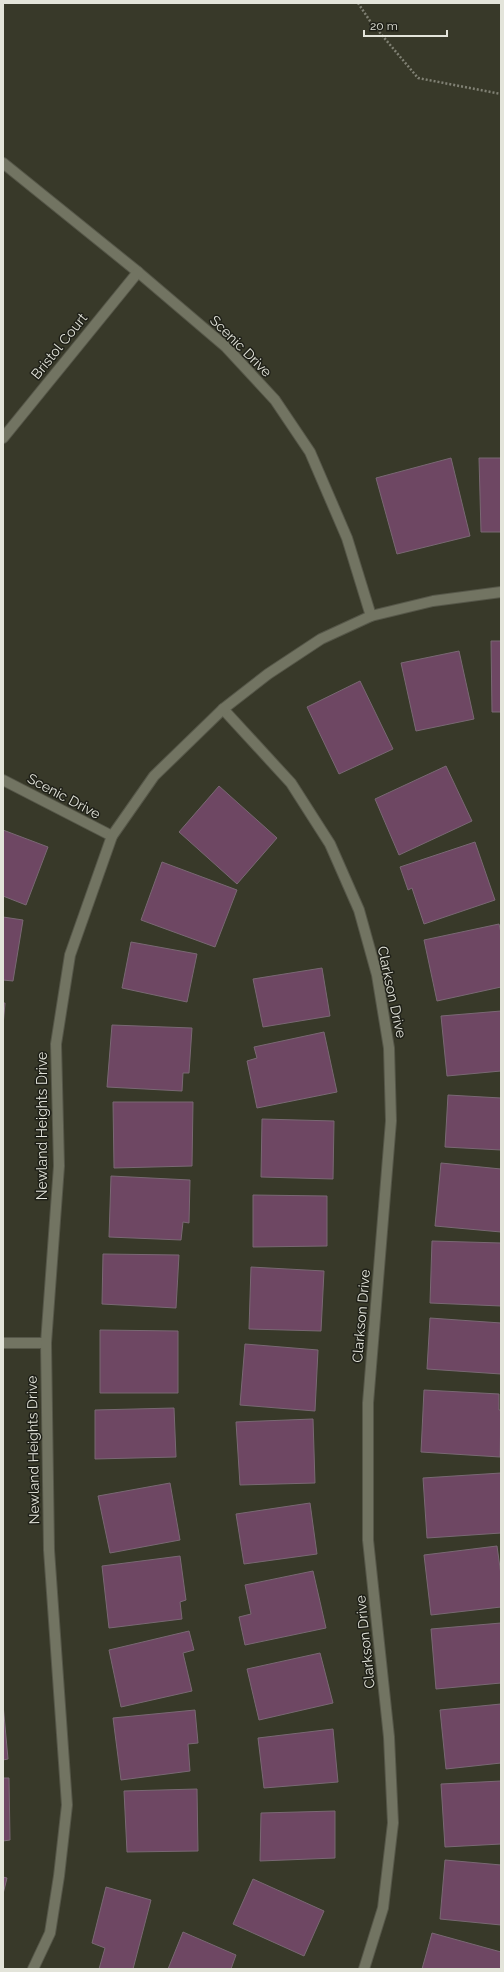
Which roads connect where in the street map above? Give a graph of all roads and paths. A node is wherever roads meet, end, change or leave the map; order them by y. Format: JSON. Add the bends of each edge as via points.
{"nodes":[{"id":1,"x":358,"y":3,"type":"edge"},
{"id":2,"x":501,"y":94,"type":"edge"},
{"id":3,"x":3,"y":163,"type":"edge"},
{"id":4,"x":138,"y":272,"type":"junction"},
{"id":5,"x":3,"y":438,"type":"edge"},
{"id":6,"x":501,"y":592,"type":"edge"},
{"id":7,"x":371,"y":616,"type":"junction"},
{"id":8,"x":223,"y":709,"type":"junction"},
{"id":9,"x":3,"y":780,"type":"edge"},
{"id":10,"x":112,"y":836,"type":"junction"},
{"id":11,"x":3,"y":1343,"type":"edge"},
{"id":12,"x":46,"y":1343,"type":"junction"},
{"id":13,"x":33,"y":1969,"type":"edge"},
{"id":14,"x":364,"y":1969,"type":"edge"}],
"edges":[{"from":1,"to":2,"type":"path","via":[[418,78]]},
{"from":3,"to":4,"type":"street","name":"Scenic Drive"},
{"from":4,"to":5,"type":"street","name":"Bristol Court"},
{"from":4,"to":7,"type":"street","name":"Scenic Drive","via":[[226,347],[275,400],[310,452],[347,538]]},
{"from":6,"to":7,"type":"street","name":"Newland Heights Drive","via":[[433,601]]},
{"from":7,"to":8,"type":"street","name":"Newland Heights Drive","via":[[320,639],[268,674]]},
{"from":8,"to":10,"type":"street","name":"Newland Heights Drive","via":[[154,776]]},
{"from":8,"to":14,"type":"street","name":"Clarkson Drive","via":[[292,784],[330,844],[359,910],[377,974],[389,1048],[391,1121],[368,1403],[368,1540],[389,1737],[393,1823],[383,1908]]},
{"from":9,"to":10,"type":"street","name":"Scenic Drive"},
{"from":10,"to":12,"type":"street","name":"Newland Heights Drive","via":[[70,955],[56,1044],[59,1166]]},
{"from":11,"to":12,"type":"street"},
{"from":12,"to":13,"type":"street","name":"Newland Heights Drive","via":[[49,1550],[67,1805],[50,1933]]}]}
